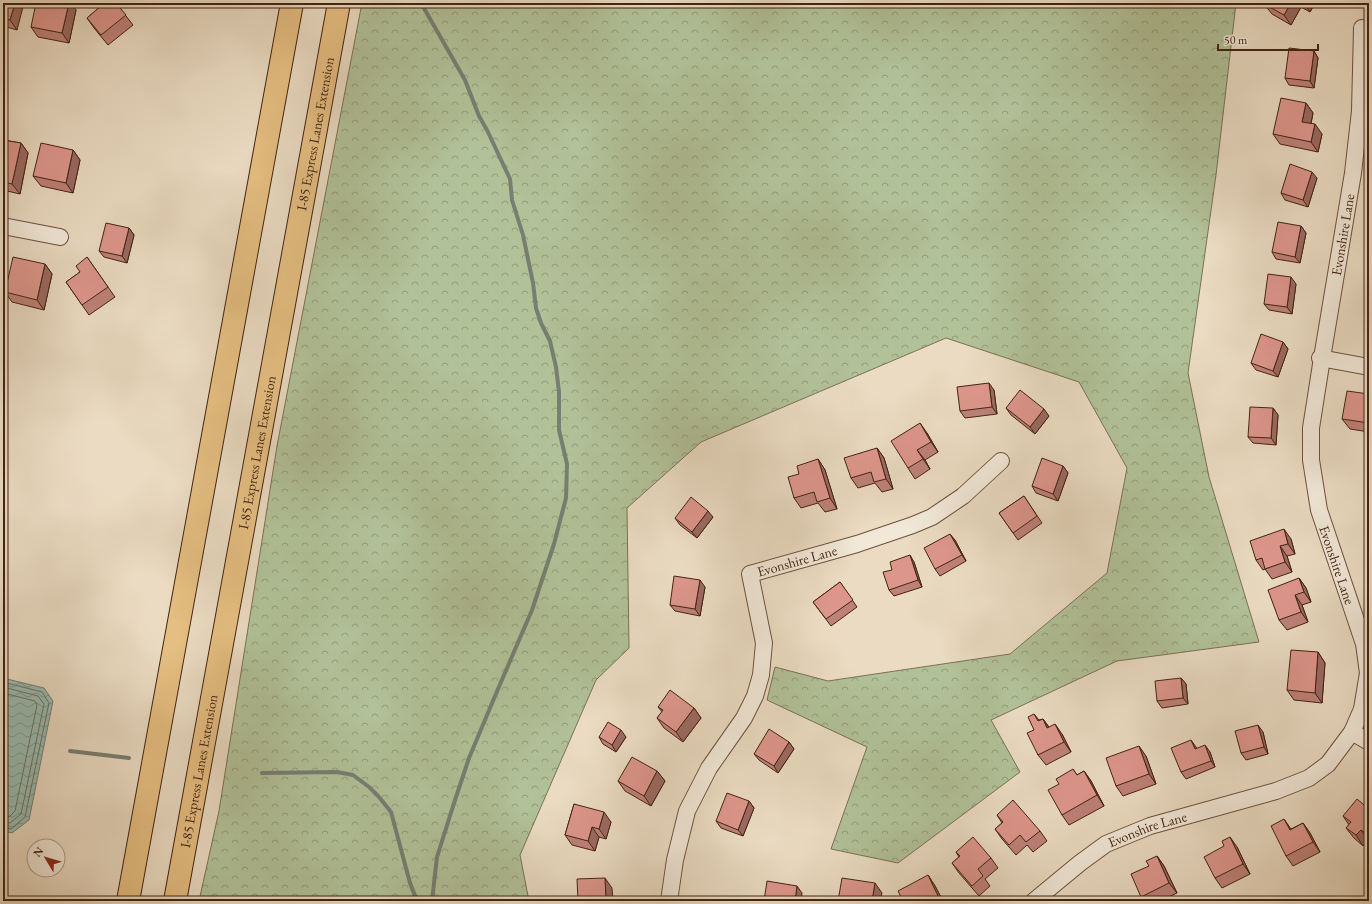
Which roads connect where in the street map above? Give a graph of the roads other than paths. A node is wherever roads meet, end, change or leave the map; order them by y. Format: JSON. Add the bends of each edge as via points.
{"nodes":[{"id":1,"x":292,"y":3,"type":"edge"},
{"id":2,"x":339,"y":3,"type":"edge"},
{"id":3,"x":1362,"y":28,"type":"dead end"},
{"id":4,"x":3,"y":226,"type":"edge"},
{"id":5,"x":60,"y":237,"type":"dead end"},
{"id":6,"x":1321,"y":358,"type":"junction"},
{"id":7,"x":1369,"y":367,"type":"edge"},
{"id":8,"x":1001,"y":461,"type":"dead end"},
{"id":9,"x":1352,"y":732,"type":"junction"},
{"id":10,"x":1369,"y":742,"type":"edge"},
{"id":11,"x":128,"y":901,"type":"edge"},
{"id":12,"x":175,"y":901,"type":"edge"},
{"id":13,"x":669,"y":901,"type":"edge"},
{"id":14,"x":1034,"y":901,"type":"edge"}],
"edges":[{"from":1,"to":11,"type":"highway"},
{"from":2,"to":12,"type":"highway","name":"I-85 Express Lanes Extension"},
{"from":3,"to":6,"type":"street","name":"Evonshire Lane","via":[[1360,111],[1353,173]]},
{"from":4,"to":5,"type":"street"},
{"from":6,"to":7,"type":"street"},
{"from":6,"to":9,"type":"street","name":"Evonshire Lane","via":[[1312,428],[1311,460],[1319,510],[1364,644],[1368,673],[1362,709]]},
{"from":8,"to":13,"type":"street","name":"Evonshire Lane","via":[[963,496],[932,517],[913,526],[750,574],[764,643],[761,675],[755,696],[744,718],[709,768],[687,811],[675,860]]},
{"from":9,"to":10,"type":"street"},
{"from":9,"to":14,"type":"street","name":"Evonshire Lane","via":[[1328,764],[1309,778],[1276,791],[1150,826],[1106,844]]}]}
